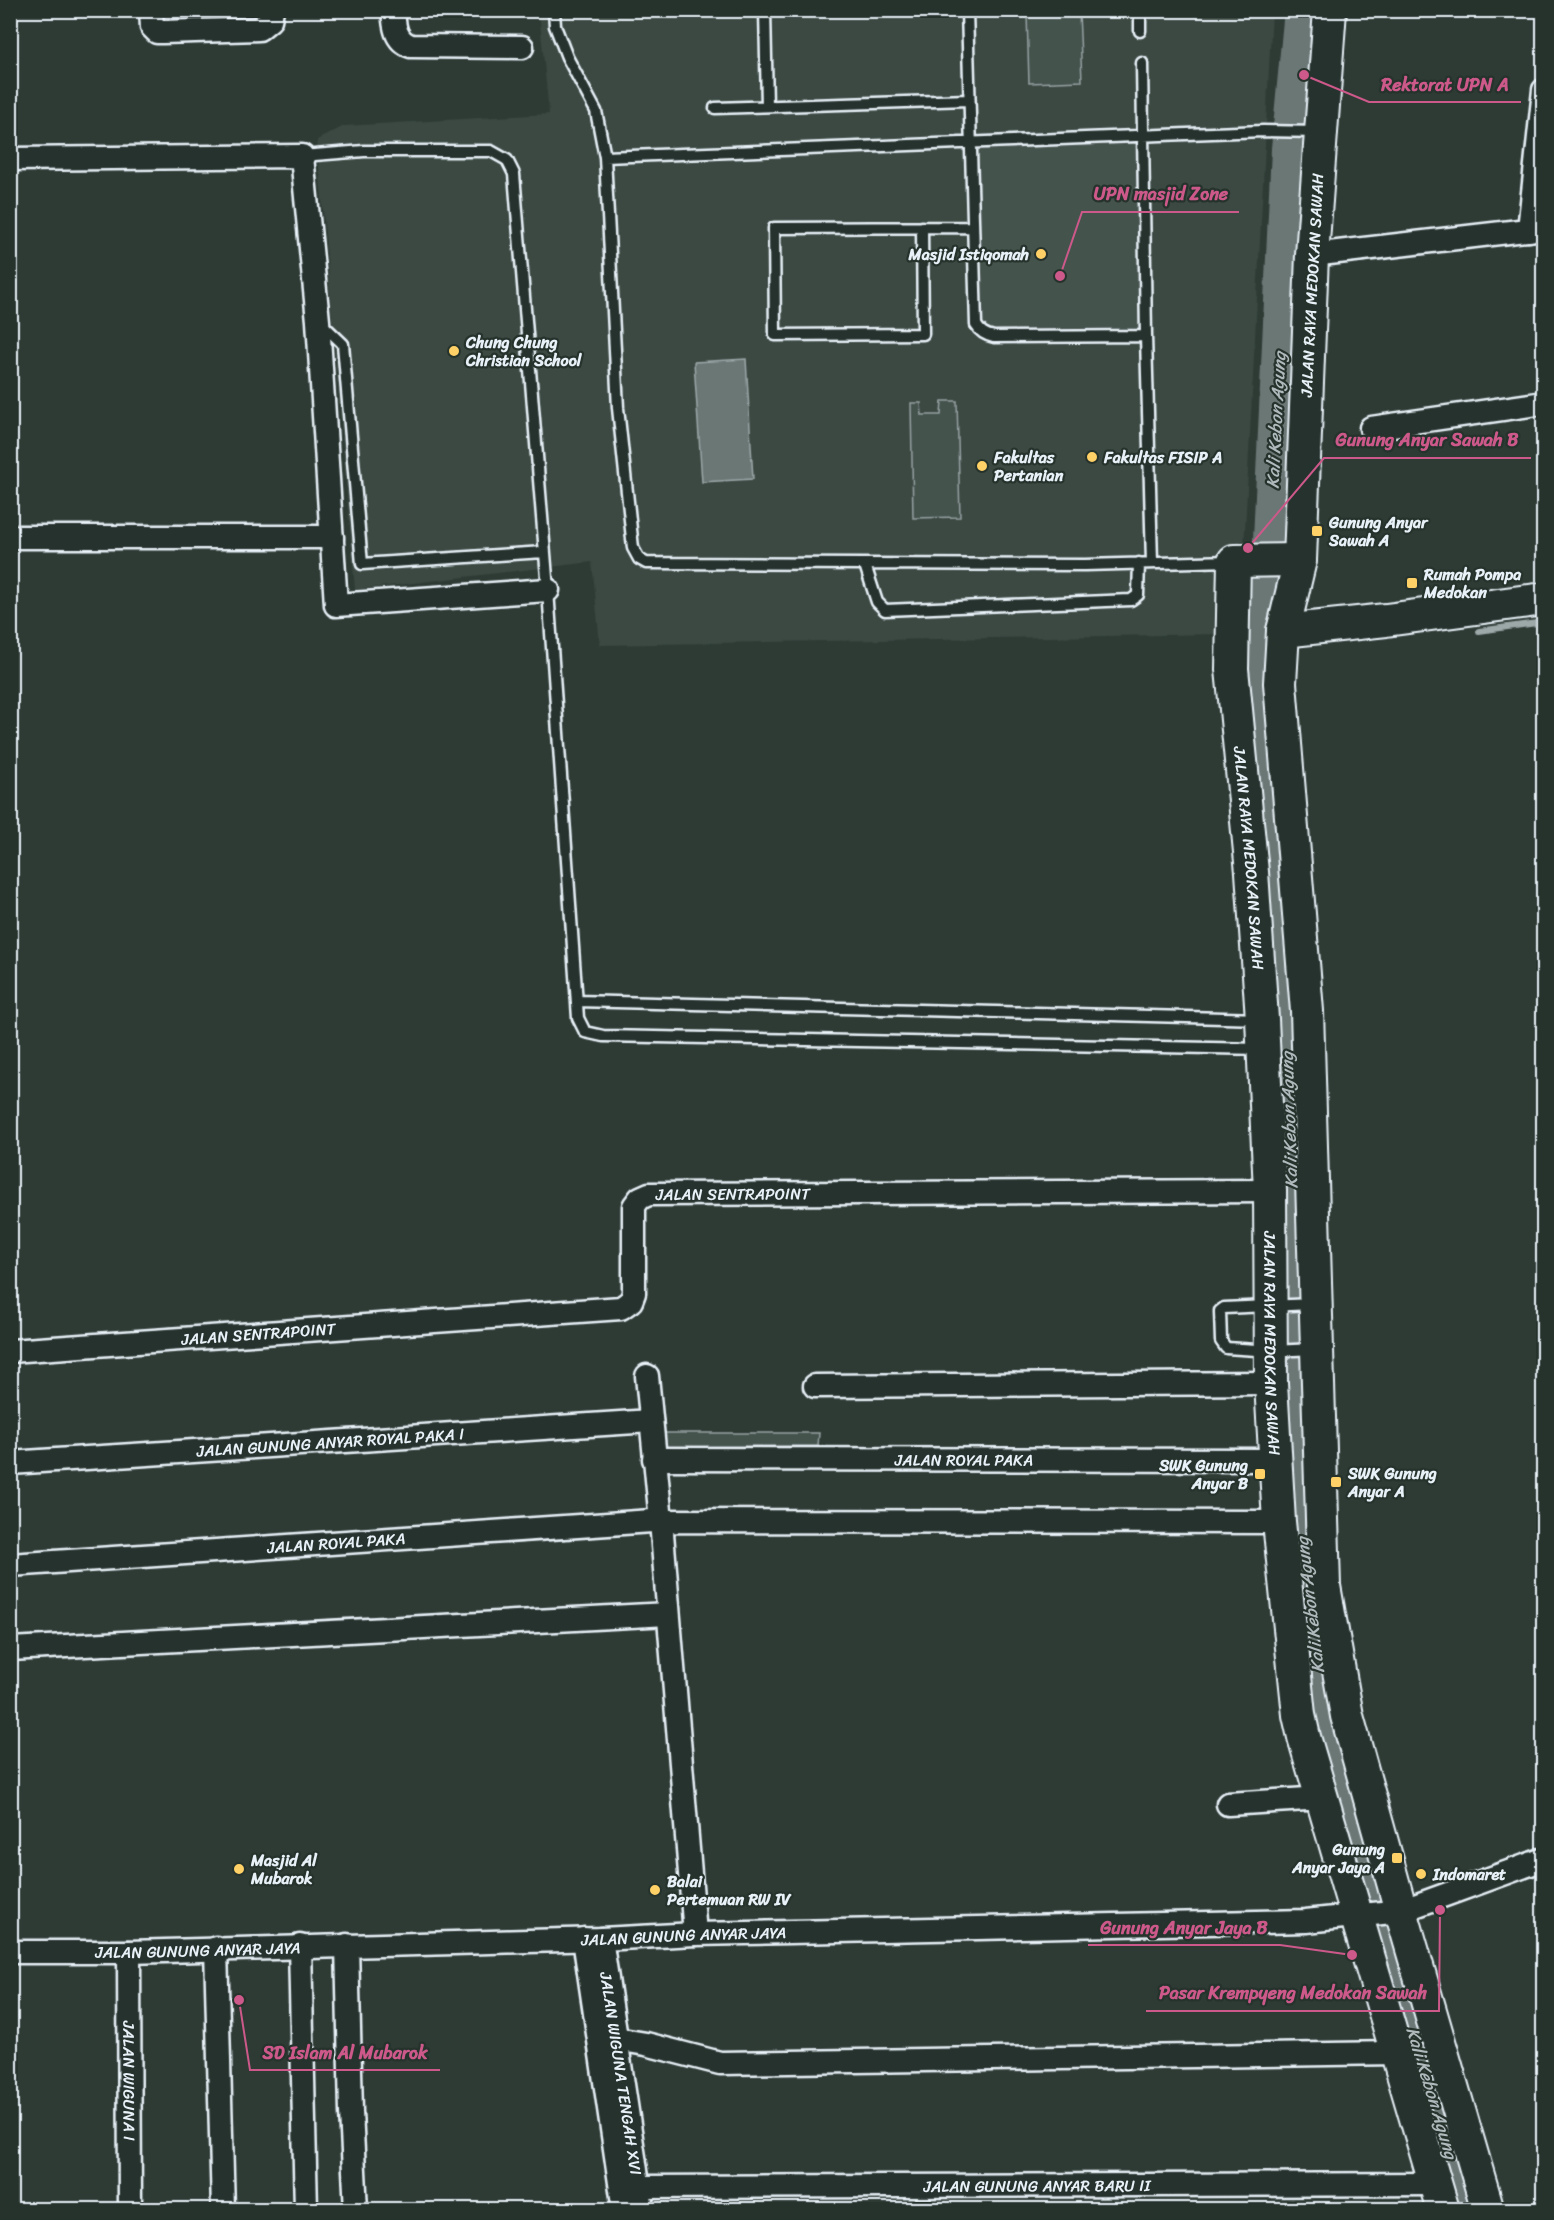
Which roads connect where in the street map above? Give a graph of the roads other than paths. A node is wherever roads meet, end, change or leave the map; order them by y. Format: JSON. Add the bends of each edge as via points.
{"nodes":[{"id":1,"x":272,"y":10,"type":"edge"},
{"id":2,"x":554,"y":10,"type":"edge"},
{"id":3,"x":765,"y":10,"type":"edge"},
{"id":4,"x":968,"y":10,"type":"edge"},
{"id":5,"x":1140,"y":10,"type":"edge"},
{"id":6,"x":1330,"y":10,"type":"edge"},
{"id":7,"x":152,"y":19,"type":"edge"},
{"id":8,"x":394,"y":19,"type":"edge"},
{"id":9,"x":1140,"y":31,"type":"dead end"},
{"id":10,"x":522,"y":47,"type":"dead end"},
{"id":11,"x":1142,"y":63,"type":"dead end"},
{"id":12,"x":1544,"y":90,"type":"edge"},
{"id":13,"x":969,"y":100,"type":"junction"},
{"id":14,"x":767,"y":106,"type":"junction"},
{"id":15,"x":715,"y":108,"type":"dead end"},
{"id":16,"x":1314,"y":132,"type":"junction"},
{"id":17,"x":1144,"y":136,"type":"junction"},
{"id":18,"x":970,"y":143,"type":"junction"},
{"id":19,"x":302,"y":156,"type":"junction"},
{"id":20,"x":605,"y":157,"type":"junction"},
{"id":21,"x":10,"y":159,"type":"edge"},
{"id":22,"x":922,"y":227,"type":"junction"},
{"id":23,"x":972,"y":227,"type":"junction"},
{"id":24,"x":1536,"y":230,"type":"edge"},
{"id":25,"x":1312,"y":255,"type":"junction"},
{"id":26,"x":318,"y":321,"type":"junction"},
{"id":27,"x":1146,"y":336,"type":"junction"},
{"id":28,"x":1544,"y":403,"type":"edge"},
{"id":29,"x":1371,"y":428,"type":"dead end"},
{"id":30,"x":10,"y":537,"type":"edge"},
{"id":31,"x":332,"y":537,"type":"junction"},
{"id":32,"x":544,"y":552,"type":"junction"},
{"id":33,"x":1292,"y":560,"type":"junction"},
{"id":34,"x":1240,"y":561,"type":"junction"},
{"id":35,"x":1152,"y":562,"type":"junction"},
{"id":36,"x":1139,"y":563,"type":"junction"},
{"id":37,"x":866,"y":565,"type":"junction"},
{"id":38,"x":548,"y":590,"type":"junction"},
{"id":39,"x":1544,"y":599,"type":"edge"},
{"id":40,"x":1283,"y":631,"type":"junction"},
{"id":41,"x":577,"y":1001,"type":"junction"},
{"id":42,"x":1263,"y":1034,"type":"junction"},
{"id":43,"x":1270,"y":1191,"type":"junction"},
{"id":44,"x":1311,"y":1304,"type":"junction"},
{"id":45,"x":1276,"y":1305,"type":"junction"},
{"id":46,"x":1314,"y":1349,"type":"junction"},
{"id":47,"x":10,"y":1351,"type":"edge"},
{"id":48,"x":1277,"y":1351,"type":"junction"},
{"id":49,"x":647,"y":1376,"type":"dead end"},
{"id":50,"x":1271,"y":1383,"type":"junction"},
{"id":51,"x":816,"y":1386,"type":"dead end"},
{"id":52,"x":651,"y":1421,"type":"junction"},
{"id":53,"x":654,"y":1459,"type":"junction"},
{"id":54,"x":1276,"y":1460,"type":"junction"},
{"id":55,"x":10,"y":1463,"type":"edge"},
{"id":56,"x":661,"y":1521,"type":"junction"},
{"id":57,"x":1279,"y":1522,"type":"junction"},
{"id":58,"x":10,"y":1565,"type":"edge"},
{"id":59,"x":669,"y":1614,"type":"junction"},
{"id":60,"x":10,"y":1648,"type":"edge"},
{"id":61,"x":1323,"y":1798,"type":"junction"},
{"id":62,"x":1228,"y":1804,"type":"dead end"},
{"id":63,"x":1544,"y":1859,"type":"edge"},
{"id":64,"x":1397,"y":1912,"type":"junction"},
{"id":65,"x":1364,"y":1916,"type":"junction"},
{"id":66,"x":695,"y":1934,"type":"junction"},
{"id":67,"x":592,"y":1939,"type":"junction"},
{"id":68,"x":347,"y":1945,"type":"junction"},
{"id":69,"x":300,"y":1946,"type":"junction"},
{"id":70,"x":216,"y":1948,"type":"junction"},
{"id":71,"x":10,"y":1952,"type":"edge"},
{"id":72,"x":129,"y":1952,"type":"junction"},
{"id":73,"x":616,"y":2039,"type":"junction"},
{"id":74,"x":1396,"y":2053,"type":"junction"},
{"id":75,"x":639,"y":2187,"type":"junction"},
{"id":76,"x":1439,"y":2197,"type":"edge"},
{"id":77,"x":130,"y":2210,"type":"edge"},
{"id":78,"x":223,"y":2210,"type":"edge"},
{"id":79,"x":306,"y":2210,"type":"edge"},
{"id":80,"x":356,"y":2210,"type":"edge"},
{"id":81,"x":624,"y":2210,"type":"edge"},
{"id":82,"x":642,"y":2210,"type":"edge"},
{"id":83,"x":1488,"y":2210,"type":"edge"}],
"edges":[{"from":1,"to":7,"type":"street","via":[[270,20],[258,29],[163,32],[155,31]]},
{"from":2,"to":20,"type":"lane","via":[[555,26],[567,57],[596,111]]},
{"from":3,"to":14,"type":"lane"},
{"from":4,"to":13,"type":"lane"},
{"from":5,"to":9,"type":"lane"},
{"from":6,"to":16,"type":"street","name":"JALAN RAYA MEDOKAN SAWAH"},
{"from":8,"to":10,"type":"street","via":[[401,40],[411,46]]},
{"from":11,"to":17,"type":"lane"},
{"from":12,"to":24,"type":"street"},
{"from":13,"to":14,"type":"lane"},
{"from":13,"to":18,"type":"lane"},
{"from":14,"to":15,"type":"lane"},
{"from":16,"to":17,"type":"lane"},
{"from":16,"to":25,"type":"street","name":"JALAN RAYA MEDOKAN SAWAH"},
{"from":17,"to":18,"type":"lane"},
{"from":17,"to":27,"type":"lane"},
{"from":18,"to":20,"type":"lane"},
{"from":18,"to":23,"type":"lane"},
{"from":19,"to":21,"type":"street"},
{"from":19,"to":26,"type":"street"},
{"from":19,"to":32,"type":"lane","via":[[364,151],[491,151],[507,160],[514,174]]},
{"from":20,"to":37,"type":"lane","via":[[618,408],[637,556],[646,563]]},
{"from":22,"to":22,"type":"lane","via":[[774,228],[775,335],[923,334]]},
{"from":22,"to":23,"type":"lane"},
{"from":23,"to":27,"type":"lane","via":[[976,325],[982,332],[994,337]]},
{"from":24,"to":25,"type":"street"},
{"from":25,"to":33,"type":"street","name":"JALAN RAYA MEDOKAN SAWAH"},
{"from":26,"to":31,"type":"street"},
{"from":26,"to":32,"type":"lane","via":[[343,344],[362,564]]},
{"from":27,"to":35,"type":"lane"},
{"from":28,"to":29,"type":"street"},
{"from":30,"to":31,"type":"street"},
{"from":31,"to":38,"type":"street","via":[[336,605]]},
{"from":32,"to":38,"type":"lane"},
{"from":33,"to":34,"type":"street"},
{"from":33,"to":40,"type":"street","name":"JALAN RAYA MEDOKAN SAWAH"},
{"from":34,"to":35,"type":"lane"},
{"from":34,"to":42,"type":"street","name":"JALAN RAYA MEDOKAN SAWAH","via":[[1232,669]]},
{"from":35,"to":36,"type":"lane"},
{"from":36,"to":37,"type":"lane"},
{"from":36,"to":37,"type":"lane","via":[[1138,595],[1131,600],[885,610],[877,603]]},
{"from":38,"to":41,"type":"lane"},
{"from":39,"to":40,"type":"street"},
{"from":40,"to":44,"type":"street","name":"JALAN RAYA MEDOKAN SAWAH","via":[[1280,683],[1307,1011]]},
{"from":41,"to":42,"type":"lane"},
{"from":41,"to":42,"type":"lane","via":[[578,1018],[585,1032],[603,1036]]},
{"from":42,"to":43,"type":"street","name":"JALAN RAYA MEDOKAN SAWAH"},
{"from":43,"to":45,"type":"street","name":"JALAN RAYA MEDOKAN SAWAH"},
{"from":43,"to":47,"type":"street","name":"JALAN SENTRAPOINT","via":[[649,1194],[634,1206],[633,1298],[626,1306],[613,1310]]},
{"from":44,"to":45,"type":"lane"},
{"from":44,"to":46,"type":"street","name":"JALAN RAYA MEDOKAN SAWAH"},
{"from":45,"to":48,"type":"street","name":"JALAN RAYA MEDOKAN SAWAH"},
{"from":45,"to":48,"type":"lane","via":[[1224,1308],[1220,1318],[1224,1347]]},
{"from":46,"to":48,"type":"lane"},
{"from":46,"to":64,"type":"street","name":"JALAN RAYA MEDOKAN SAWAH","via":[[1324,1586],[1347,1716]]},
{"from":48,"to":50,"type":"street","name":"JALAN RAYA MEDOKAN SAWAH"},
{"from":49,"to":52,"type":"street"},
{"from":50,"to":51,"type":"street"},
{"from":50,"to":54,"type":"street","name":"JALAN RAYA MEDOKAN SAWAH"},
{"from":52,"to":53,"type":"street"},
{"from":52,"to":55,"type":"street","name":"JALAN GUNUNG ANYAR ROYAL PAKA I"},
{"from":53,"to":54,"type":"street","name":"JALAN ROYAL PAKA"},
{"from":53,"to":56,"type":"street"},
{"from":54,"to":57,"type":"street","name":"JALAN RAYA MEDOKAN SAWAH"},
{"from":56,"to":57,"type":"street","name":"JALAN ROYAL PAKA"},
{"from":56,"to":58,"type":"street","name":"JALAN ROYAL PAKA"},
{"from":56,"to":59,"type":"street"},
{"from":57,"to":61,"type":"street","name":"JALAN RAYA MEDOKAN SAWAH","via":[[1299,1715]]},
{"from":59,"to":60,"type":"street"},
{"from":59,"to":66,"type":"street"},
{"from":61,"to":62,"type":"street"},
{"from":61,"to":65,"type":"street","name":"JALAN RAYA MEDOKAN SAWAH"},
{"from":63,"to":64,"type":"street"},
{"from":64,"to":65,"type":"street","name":"JALAN GUNUNG ANYAR JAYA"},
{"from":64,"to":83,"type":"street","name":"JALAN RAYA MEDOKAN SAWAH"},
{"from":65,"to":66,"type":"street","name":"JALAN GUNUNG ANYAR JAYA","via":[[1200,1924]]},
{"from":65,"to":74,"type":"street","name":"JALAN RAYA MEDOKAN SAWAH"},
{"from":66,"to":67,"type":"street","name":"JALAN GUNUNG ANYAR JAYA"},
{"from":67,"to":68,"type":"street","name":"JALAN GUNUNG ANYAR JAYA"},
{"from":67,"to":73,"type":"street","name":"JALAN WIGUNA TENGAH XVI"},
{"from":67,"to":81,"type":"street"},
{"from":68,"to":69,"type":"street","name":"JALAN GUNUNG ANYAR JAYA"},
{"from":68,"to":80,"type":"street"},
{"from":69,"to":70,"type":"street","name":"JALAN GUNUNG ANYAR JAYA"},
{"from":69,"to":79,"type":"street"},
{"from":70,"to":72,"type":"street","name":"JALAN GUNUNG ANYAR JAYA"},
{"from":70,"to":78,"type":"street"},
{"from":71,"to":72,"type":"street","name":"JALAN GUNUNG ANYAR JAYA"},
{"from":72,"to":77,"type":"street","name":"JALAN WIGUNA I"},
{"from":73,"to":74,"type":"street","via":[[720,2063]]},
{"from":73,"to":75,"type":"street","name":"JALAN WIGUNA TENGAH XVI"},
{"from":74,"to":76,"type":"street","name":"JALAN RAYA MEDOKAN SAWAH"},
{"from":75,"to":76,"type":"street","name":"JALAN GUNUNG ANYAR BARU II"},
{"from":75,"to":82,"type":"street","name":"JALAN WIGUNA TENGAH XVI"}]}
